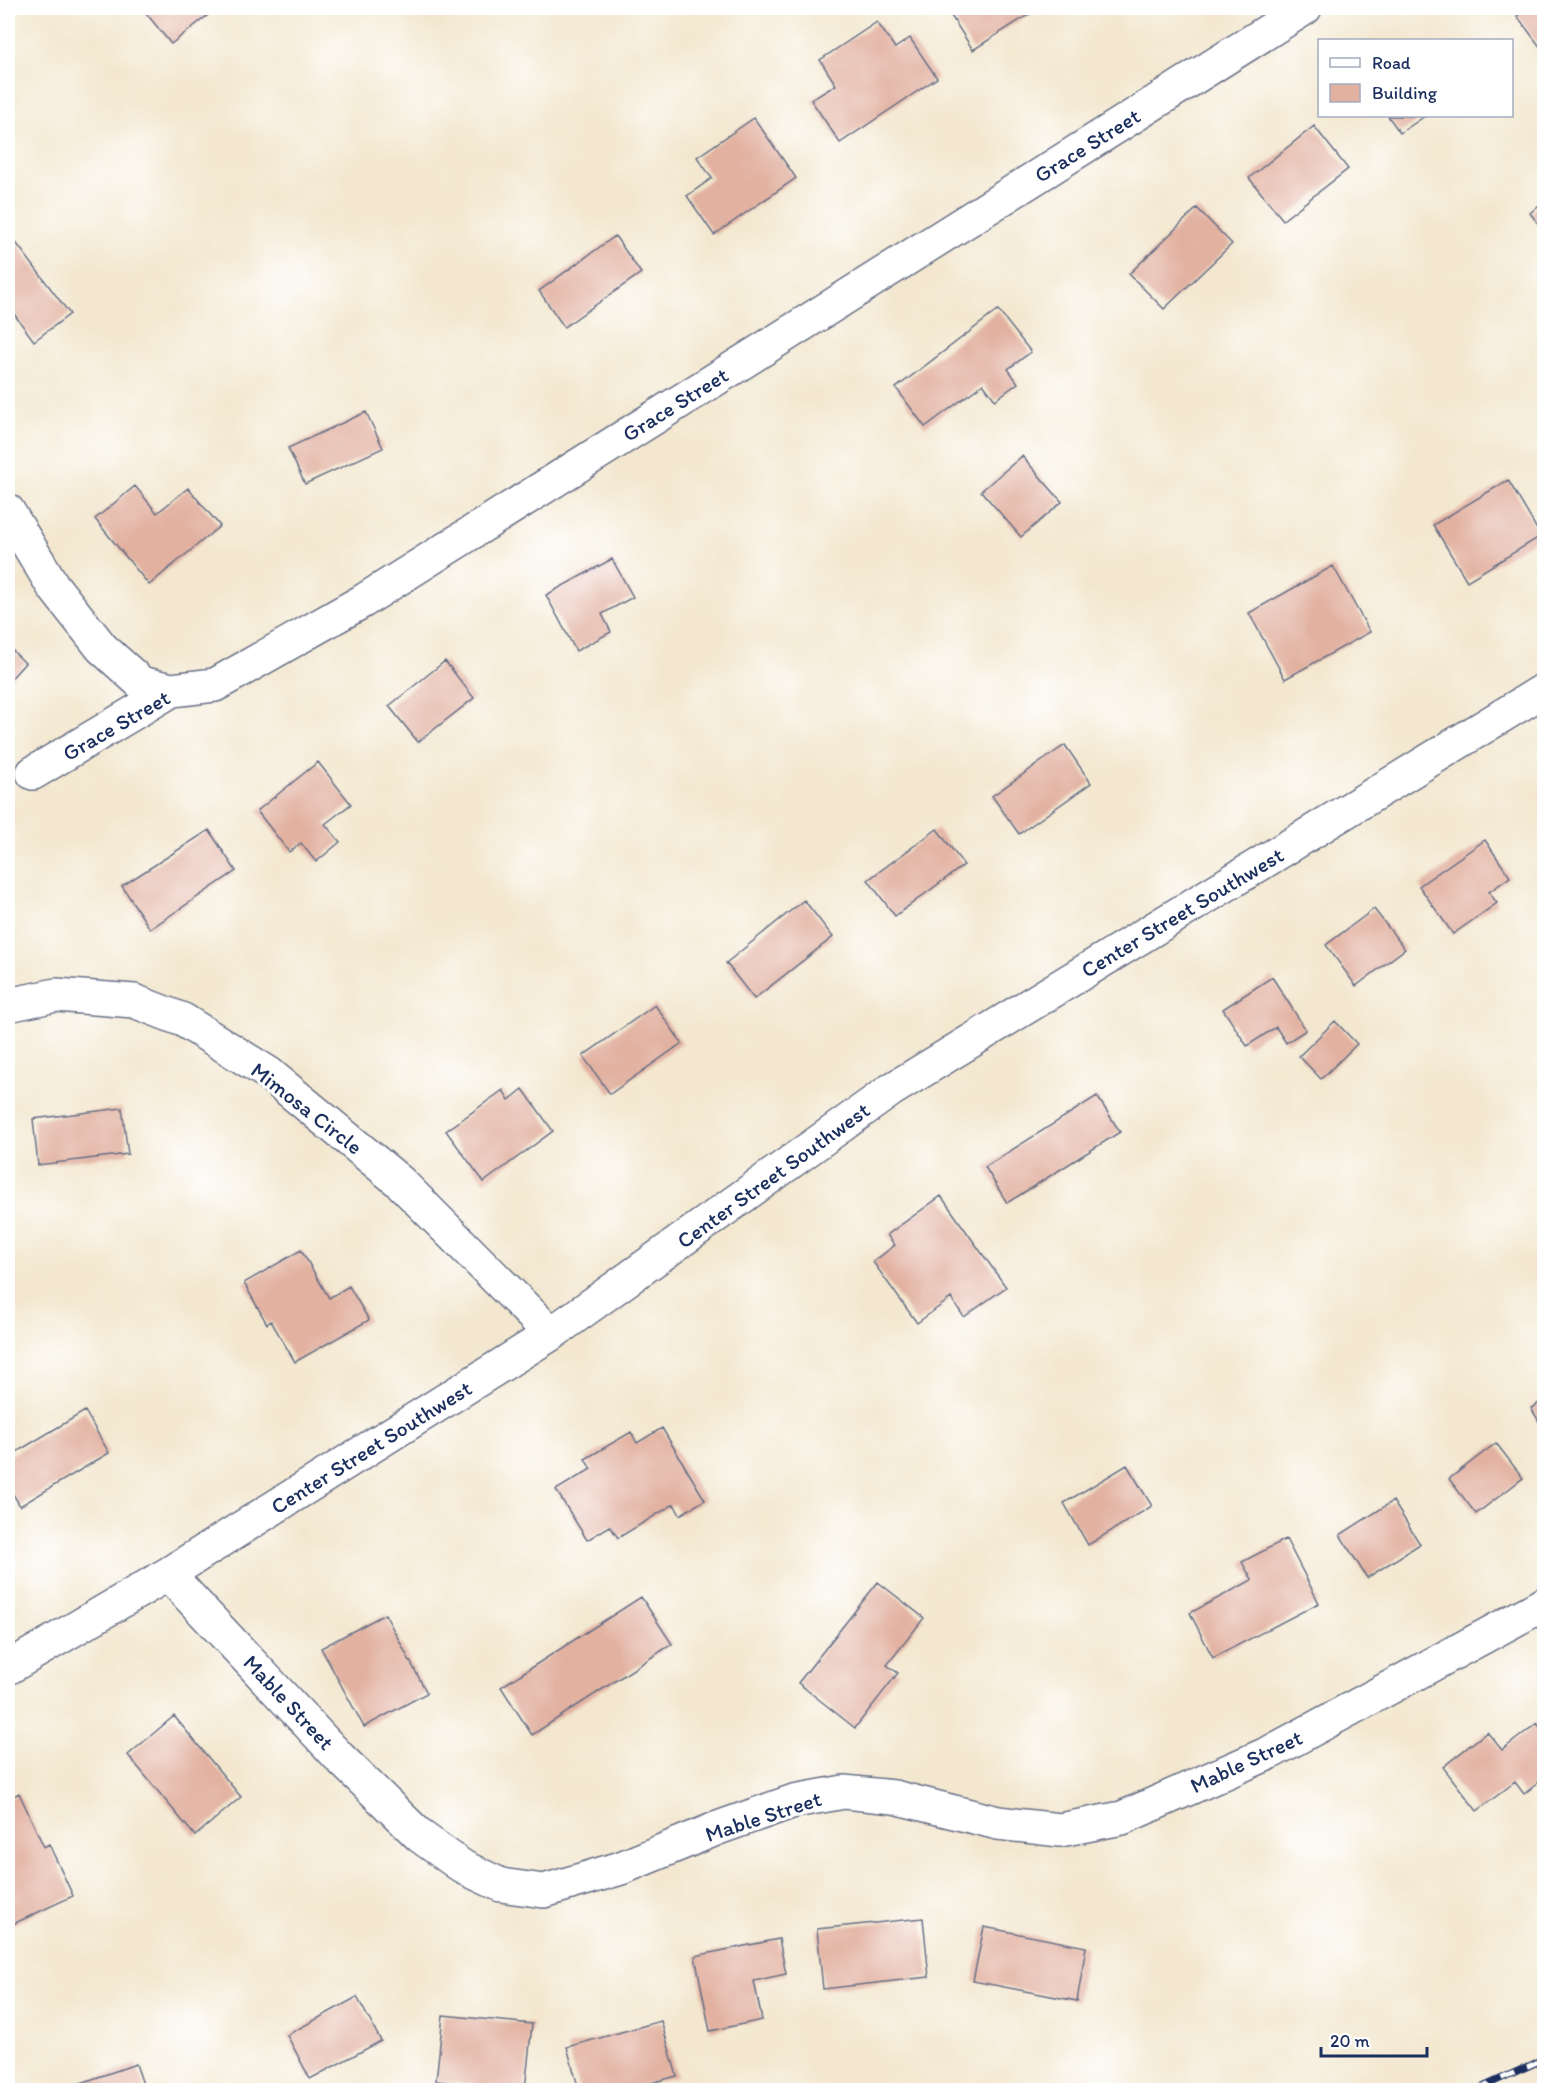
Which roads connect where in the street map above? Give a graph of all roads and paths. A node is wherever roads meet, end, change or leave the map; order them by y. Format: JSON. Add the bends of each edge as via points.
{"nodes":[{"id":1,"x":1305,"y":8,"type":"edge"},
{"id":2,"x":8,"y":511,"type":"edge"},
{"id":3,"x":172,"y":690,"type":"junction"},
{"id":4,"x":1545,"y":690,"type":"edge"},
{"id":5,"x":33,"y":773,"type":"dead end"},
{"id":6,"x":8,"y":1005,"type":"edge"},
{"id":7,"x":551,"y":1334,"type":"junction"},
{"id":8,"x":168,"y":1574,"type":"junction"},
{"id":9,"x":1545,"y":1604,"type":"edge"},
{"id":10,"x":8,"y":1668,"type":"edge"}],
"edges":[{"from":1,"to":3,"type":"street","name":"Grace Street","via":[[363,600],[215,685]]},
{"from":2,"to":3,"type":"street","via":[[53,586],[102,648],[141,683]]},
{"from":3,"to":5,"type":"street","name":"Grace Street"},
{"from":4,"to":7,"type":"street","name":"Center Street Southwest","via":[[891,1090]]},
{"from":6,"to":7,"type":"street","name":"Mimosa Circle","via":[[56,995],[134,1001],[183,1020],[268,1073],[400,1182]]},
{"from":7,"to":8,"type":"street","name":"Center Street Southwest"},
{"from":8,"to":9,"type":"street","name":"Mable Street","via":[[340,1758],[420,1836],[463,1867],[501,1885],[544,1891],[621,1868],[794,1801],[844,1792],[894,1797],[998,1823],[1060,1830],[1122,1818],[1269,1753]]},
{"from":8,"to":10,"type":"street","name":"Center Street Southwest"}]}
